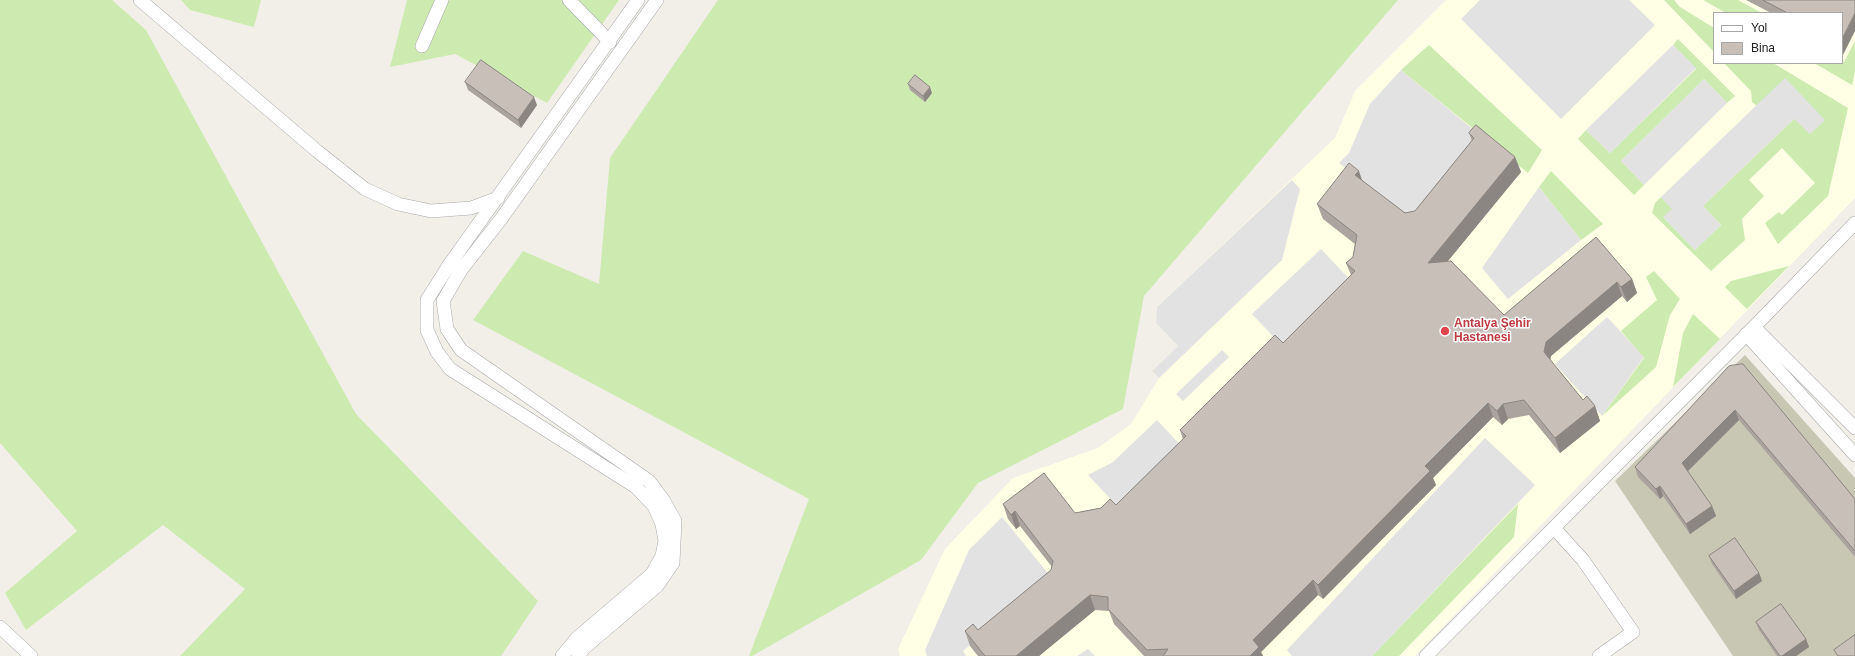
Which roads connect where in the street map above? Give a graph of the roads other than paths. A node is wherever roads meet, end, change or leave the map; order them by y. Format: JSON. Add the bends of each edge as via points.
{"nodes":[{"id":1,"x":140,"y":0,"type":"edge"},
{"id":2,"x":442,"y":0,"type":"edge"},
{"id":3,"x":569,"y":0,"type":"edge"},
{"id":4,"x":638,"y":0,"type":"edge"},
{"id":5,"x":657,"y":0,"type":"edge"},
{"id":6,"x":610,"y":42,"type":"junction"},
{"id":7,"x":422,"y":46,"type":"dead end"},
{"id":8,"x":498,"y":198,"type":"junction"},
{"id":9,"x":1855,"y":223,"type":"edge"},
{"id":10,"x":1750,"y":331,"type":"junction"},
{"id":11,"x":1855,"y":428,"type":"edge"},
{"id":12,"x":1855,"y":455,"type":"edge"},
{"id":13,"x":1554,"y":528,"type":"junction"},
{"id":14,"x":0,"y":627,"type":"edge"},
{"id":15,"x":31,"y":656,"type":"edge"},
{"id":16,"x":562,"y":656,"type":"edge"},
{"id":17,"x":578,"y":656,"type":"edge"},
{"id":18,"x":1426,"y":656,"type":"edge"},
{"id":19,"x":1598,"y":656,"type":"edge"}],
"edges":[{"from":1,"to":8,"type":"street","via":[[317,151],[365,188],[398,204],[431,211],[471,208]]},
{"from":2,"to":7,"type":"street"},
{"from":3,"to":6,"type":"street"},
{"from":4,"to":6,"type":"street"},
{"from":5,"to":17,"type":"street","via":[[501,219],[460,270],[442,301],[447,329],[461,350],[649,481],[675,521],[673,563],[657,586],[584,648]]},
{"from":6,"to":8,"type":"street"},
{"from":8,"to":16,"type":"street","via":[[427,300],[427,330],[437,352],[450,368],[636,487],[654,506],[662,524],[665,541],[662,556],[652,574],[577,638]]},
{"from":9,"to":10,"type":"street"},
{"from":10,"to":11,"type":"street"},
{"from":10,"to":12,"type":"street"},
{"from":10,"to":13,"type":"street"},
{"from":13,"to":18,"type":"street"},
{"from":13,"to":19,"type":"street","via":[[1583,560],[1633,632]]},
{"from":14,"to":15,"type":"street"}]}
